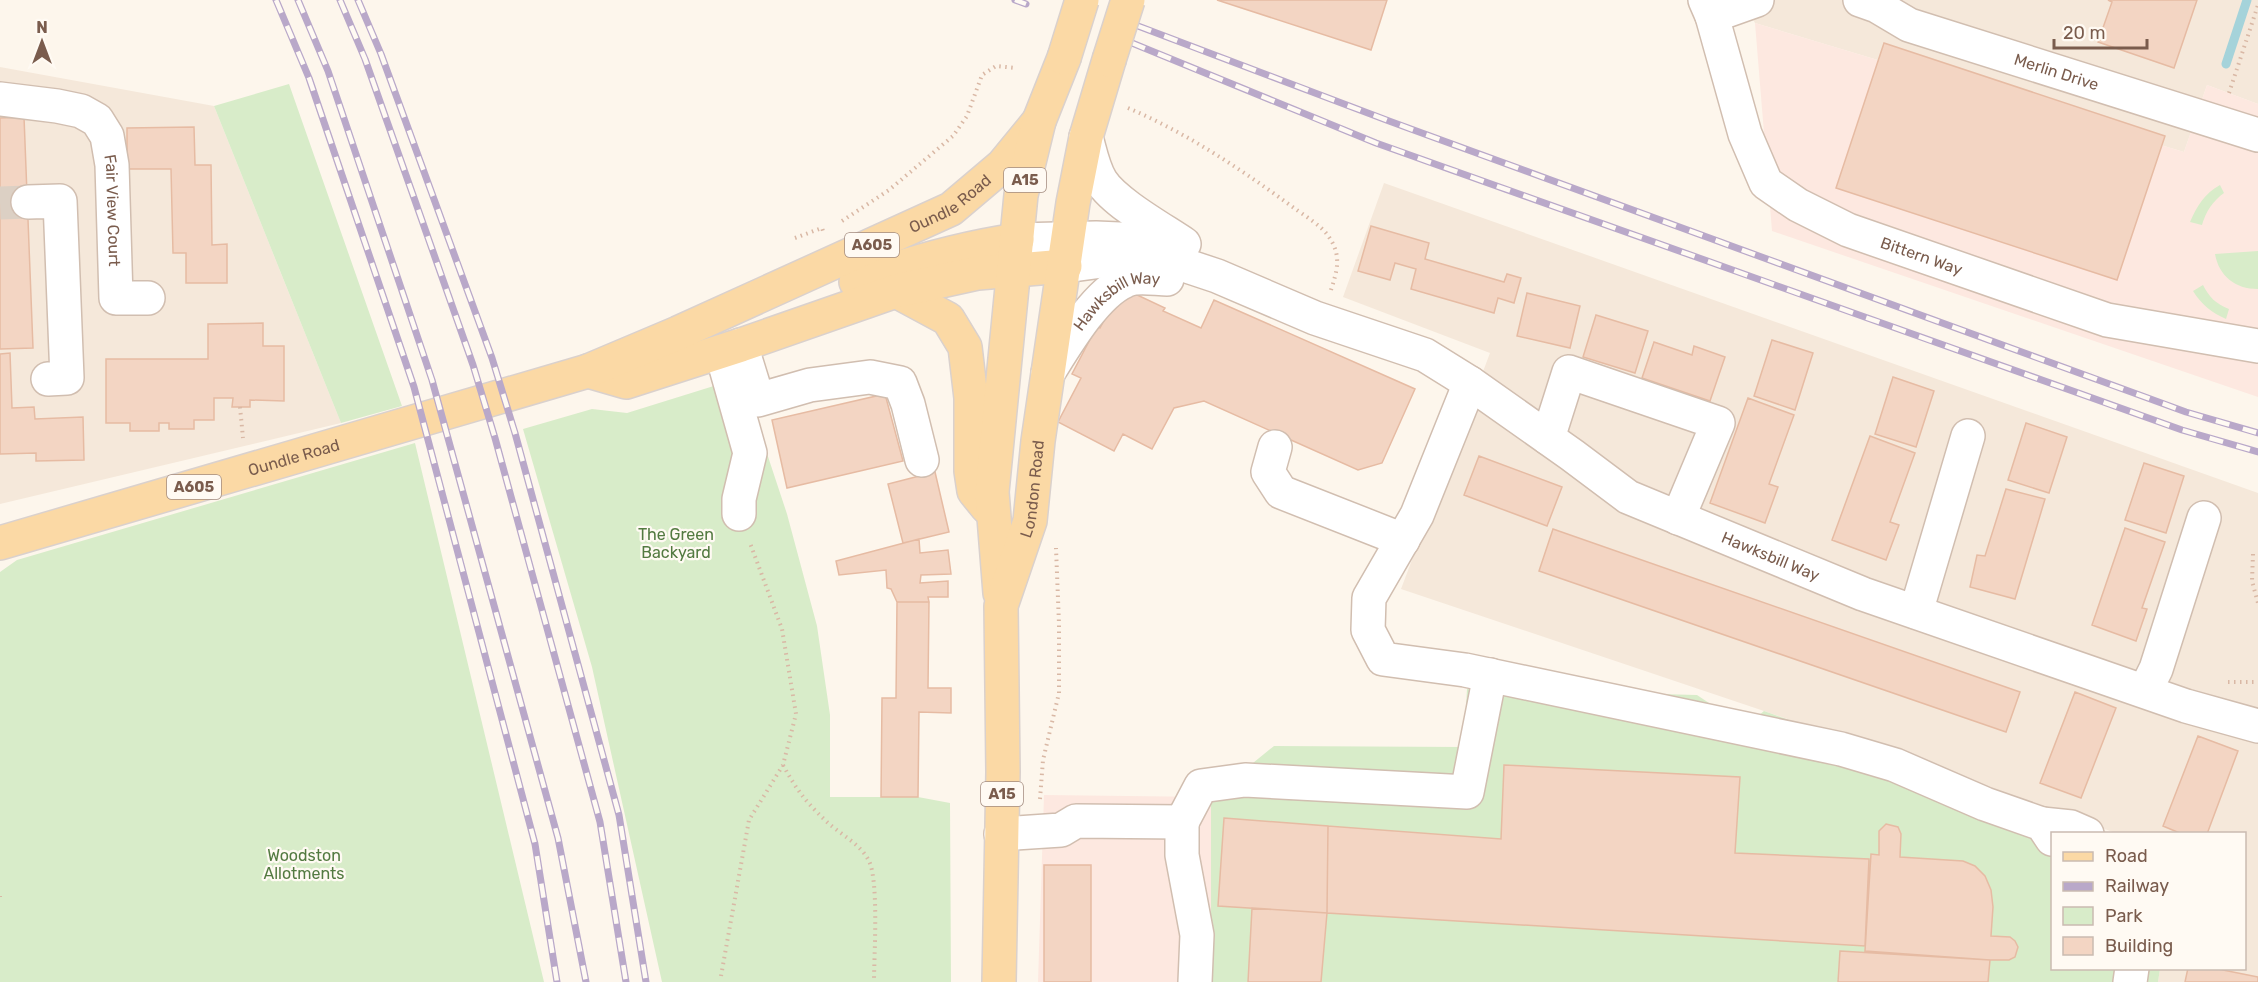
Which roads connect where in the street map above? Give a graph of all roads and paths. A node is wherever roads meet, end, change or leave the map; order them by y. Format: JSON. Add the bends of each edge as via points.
{"nodes":[{"id":1,"x":1082,"y":0,"type":"edge"},
{"id":2,"x":1128,"y":0,"type":"edge"},
{"id":3,"x":1757,"y":0,"type":"edge"},
{"id":4,"x":1860,"y":0,"type":"edge"},
{"id":5,"x":2258,"y":5,"type":"edge"},
{"id":6,"x":1708,"y":8,"type":"edge"},
{"id":7,"x":1016,"y":68,"type":"dead end"},
{"id":8,"x":0,"y":99,"type":"edge"},
{"id":9,"x":1128,"y":108,"type":"dead end"},
{"id":10,"x":1039,"y":121,"type":"junction"},
{"id":11,"x":2219,"y":123,"type":"junction"},
{"id":12,"x":2258,"y":135,"type":"edge"},
{"id":13,"x":1086,"y":137,"type":"junction"},
{"id":14,"x":28,"y":202,"type":"tunnel mouth"},
{"id":15,"x":833,"y":226,"type":"dead end"},
{"id":16,"x":1184,"y":244,"type":"junction"},
{"id":17,"x":1066,"y":252,"type":"junction"},
{"id":18,"x":1016,"y":255,"type":"junction"},
{"id":19,"x":896,"y":291,"type":"junction"},
{"id":20,"x":148,"y":298,"type":"dead end"},
{"id":21,"x":1323,"y":305,"type":"junction"},
{"id":22,"x":678,"y":333,"type":"junction"},
{"id":23,"x":2258,"y":346,"type":"edge"},
{"id":24,"x":731,"y":349,"type":"junction"},
{"id":25,"x":588,"y":371,"type":"junction"},
{"id":26,"x":1048,"y":373,"type":"junction"},
{"id":27,"x":48,"y":379,"type":"dead end"},
{"id":28,"x":1470,"y":383,"type":"junction"},
{"id":29,"x":240,"y":407,"type":"dead end"},
{"id":30,"x":1968,"y":436,"type":"dead end"},
{"id":31,"x":1548,"y":438,"type":"junction"},
{"id":32,"x":243,"y":440,"type":"dead end"},
{"id":33,"x":1275,"y":447,"type":"dead end"},
{"id":34,"x":922,"y":460,"type":"dead end"},
{"id":35,"x":739,"y":514,"type":"joint"},
{"id":36,"x":994,"y":516,"type":"junction"},
{"id":37,"x":1678,"y":518,"type":"junction"},
{"id":38,"x":2204,"y":518,"type":"dead end"},
{"id":39,"x":1056,"y":538,"type":"dead end"},
{"id":40,"x":1403,"y":540,"type":"junction"},
{"id":41,"x":0,"y":543,"type":"edge"},
{"id":42,"x":2253,"y":554,"type":"dead end"},
{"id":43,"x":2258,"y":603,"type":"edge"},
{"id":44,"x":1001,"y":606,"type":"junction"},
{"id":45,"x":1916,"y":612,"type":"junction"},
{"id":46,"x":1490,"y":675,"type":"junction"},
{"id":47,"x":2145,"y":691,"type":"junction"},
{"id":48,"x":2258,"y":726,"type":"edge"},
{"id":49,"x":783,"y":765,"type":"junction"},
{"id":50,"x":1182,"y":822,"type":"junction"},
{"id":51,"x":2047,"y":831,"type":"edge"},
{"id":52,"x":1038,"y":832,"type":"junction"},
{"id":53,"x":2083,"y":832,"type":"edge"},
{"id":54,"x":1001,"y":834,"type":"junction"},
{"id":55,"x":721,"y":976,"type":"dead end"},
{"id":56,"x":874,"y":982,"type":"edge"},
{"id":57,"x":999,"y":982,"type":"edge"},
{"id":58,"x":1195,"y":982,"type":"edge"}],
"edges":[{"from":1,"to":10,"type":"main road","number":"A15","bridge":true},
{"from":2,"to":13,"type":"main road","name":"London Road","number":"A15","bridge":true},
{"from":3,"to":6,"type":"street"},
{"from":4,"to":11,"type":"street","name":"Merlin Drive","via":[[1909,25]]},
{"from":5,"to":11,"type":"path"},
{"from":6,"to":23,"type":"street","name":"Bittern Way","via":[[1745,134],[1766,183],[1798,205],[1848,230],[2108,320]]},
{"from":7,"to":15,"type":"path","via":[[996,66],[982,75],[967,116],[953,136],[889,190]]},
{"from":8,"to":20,"type":"street","name":"Fair View Court","via":[[81,111],[97,120],[107,136],[112,165],[116,298]]},
{"from":9,"to":21,"type":"path","via":[[1164,123],[1242,172],[1329,236],[1338,268]]},
{"from":10,"to":18,"type":"main road","number":"A15","via":[[1021,195]]},
{"from":10,"to":22,"type":"main road","name":"Oundle Road","number":"A605","via":[[1003,165],[951,209]]},
{"from":11,"to":12,"type":"street","name":"Merlin Drive"},
{"from":13,"to":16,"type":"street","name":"Hawksbill Way","via":[[1102,182],[1114,195]]},
{"from":13,"to":17,"type":"main road","name":"London Road","number":"A15"},
{"from":14,"to":27,"type":"street","via":[[60,201],[67,378]]},
{"from":16,"to":17,"type":"street","name":"Hawksbill Way","via":[[1136,239]]},
{"from":16,"to":21,"type":"street","name":"Hawksbill Way","via":[[1299,301]]},
{"from":17,"to":18,"type":"street","name":"Hawksbill Way"},
{"from":17,"to":21,"type":"street","name":"Hawksbill Way","via":[[1117,259],[1169,260]]},
{"from":17,"to":26,"type":"main road","name":"London Road","number":"A15"},
{"from":18,"to":19,"type":"main road","via":[[978,273]]},
{"from":18,"to":22,"type":"main road","name":"Oundle Road","number":"A605","via":[[981,245],[900,267],[795,303]]},
{"from":18,"to":36,"type":"main road","via":[[992,492]]},
{"from":19,"to":24,"type":"main road"},
{"from":19,"to":36,"type":"main road","via":[[948,319],[965,347],[974,491]]},
{"from":21,"to":26,"type":"street","name":"Hawksbill Way","via":[[1257,308],[1183,279],[1127,279],[1084,318]]},
{"from":21,"to":28,"type":"street","name":"Hawksbill Way","via":[[1425,355]]},
{"from":22,"to":25,"type":"main road","name":"Oundle Road","number":"A605"},
{"from":24,"to":25,"type":"main road","via":[[626,382]]},
{"from":24,"to":34,"type":"street","via":[[758,400],[810,385],[870,377],[900,383]]},
{"from":24,"to":35,"type":"street","via":[[750,453]]},
{"from":25,"to":41,"type":"main road","name":"Oundle Road","number":"A605"},
{"from":26,"to":44,"type":"main road","name":"London Road","number":"A15","via":[[1030,521]]},
{"from":28,"to":31,"type":"street","name":"Hawksbill Way"},
{"from":28,"to":40,"type":"street","via":[[1417,515]]},
{"from":29,"to":32,"type":"path"},
{"from":30,"to":45,"type":"street"},
{"from":31,"to":37,"type":"street","name":"Hawksbill Way","via":[[1628,497]]},
{"from":31,"to":37,"type":"street","via":[[1569,372],[1718,423]]},
{"from":33,"to":40,"type":"street","via":[[1268,472],[1281,492]]},
{"from":35,"to":49,"type":"path","via":[[782,629],[796,714]]},
{"from":36,"to":44,"type":"main road"},
{"from":37,"to":45,"type":"street","name":"Hawksbill Way"},
{"from":38,"to":47,"type":"street","via":[[2156,669]]},
{"from":39,"to":52,"type":"path","via":[[1059,693],[1042,760]]},
{"from":40,"to":46,"type":"street","via":[[1369,598],[1368,630],[1383,659]]},
{"from":42,"to":43,"type":"path","via":[[2252,581]]},
{"from":44,"to":54,"type":"main road","name":"London Road","number":"A15"},
{"from":45,"to":47,"type":"street","name":"Hawksbill Way"},
{"from":46,"to":50,"type":"street","via":[[1467,792],[1245,780],[1201,786]]},
{"from":46,"to":51,"type":"street","via":[[1841,749],[1895,765]]},
{"from":47,"to":48,"type":"street","name":"Hawksbill Way"},
{"from":49,"to":55,"type":"path","via":[[749,819]]},
{"from":49,"to":56,"type":"path","via":[[799,794],[869,862],[874,888]]},
{"from":50,"to":52,"type":"street","via":[[1076,820],[1061,830]]},
{"from":50,"to":58,"type":"street","via":[[1182,855],[1197,935]]},
{"from":51,"to":53,"type":"street","via":[[2071,827]]},
{"from":52,"to":54,"type":"street"},
{"from":54,"to":57,"type":"main road","name":"London Road","number":"A15"}]}
